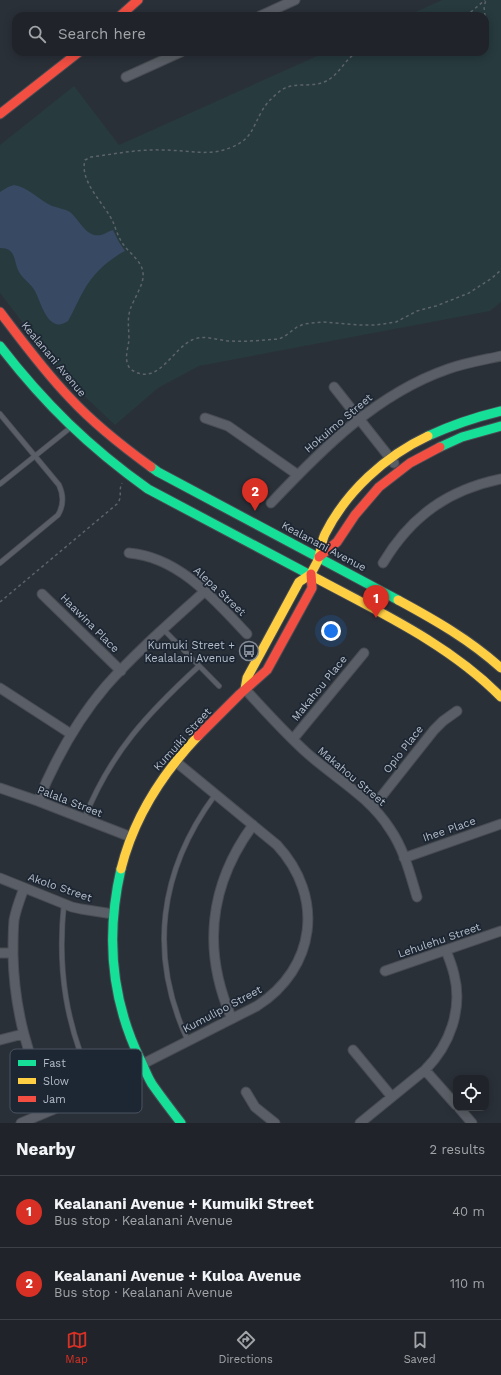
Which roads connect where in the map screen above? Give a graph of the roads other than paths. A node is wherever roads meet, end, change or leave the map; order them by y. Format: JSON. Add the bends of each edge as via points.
{"nodes":[{"id":1,"x":138,"y":0,"type":"edge"},
{"id":2,"x":295,"y":0,"type":"edge"},
{"id":3,"x":124,"y":12,"type":"edge"},
{"id":4,"x":269,"y":12,"type":"edge"},
{"id":5,"x":74,"y":56,"type":"edge"},
{"id":6,"x":172,"y":56,"type":"edge"},
{"id":7,"x":126,"y":77,"type":"dead end"},
{"id":8,"x":22,"y":97,"type":"junction"},
{"id":9,"x":0,"y":106,"type":"edge"},
{"id":10,"x":0,"y":114,"type":"edge"},
{"id":11,"x":0,"y":312,"type":"edge"},
{"id":12,"x":0,"y":346,"type":"edge"},
{"id":13,"x":501,"y":356,"type":"edge"},
{"id":14,"x":334,"y":387,"type":"dead end"},
{"id":15,"x":501,"y":411,"type":"edge"},
{"id":16,"x":1,"y":416,"type":"edge"},
{"id":17,"x":204,"y":418,"type":"dead end"},
{"id":18,"x":360,"y":418,"type":"junction"},
{"id":19,"x":501,"y":426,"type":"edge"},
{"id":20,"x":71,"y":427,"type":"junction"},
{"id":21,"x":36,"y":456,"type":"junction"},
{"id":22,"x":391,"y":458,"type":"junction"},
{"id":23,"x":400,"y":470,"type":"junction"},
{"id":24,"x":298,"y":475,"type":"junction"},
{"id":25,"x":501,"y":480,"type":"edge"},
{"id":26,"x":0,"y":484,"type":"edge"},
{"id":27,"x":271,"y":503,"type":"dead end"},
{"id":28,"x":129,"y":554,"type":"dead end"},
{"id":29,"x":319,"y":557,"type":"junction"},
{"id":30,"x":383,"y":563,"type":"dead end"},
{"id":31,"x":0,"y":564,"type":"edge"},
{"id":32,"x":310,"y":574,"type":"junction"},
{"id":33,"x":205,"y":591,"type":"junction"},
{"id":34,"x":42,"y":594,"type":"dead end"},
{"id":35,"x":164,"y":630,"type":"junction"},
{"id":36,"x":247,"y":634,"type":"dead end"},
{"id":37,"x":364,"y":653,"type":"dead end"},
{"id":38,"x":199,"y":666,"type":"junction"},
{"id":39,"x":501,"y":668,"type":"edge"},
{"id":40,"x":121,"y":670,"type":"junction"},
{"id":41,"x":219,"y":686,"type":"dead end"},
{"id":42,"x":0,"y":688,"type":"edge"},
{"id":43,"x":246,"y":689,"type":"junction"},
{"id":44,"x":501,"y":697,"type":"edge"},
{"id":45,"x":458,"y":711,"type":"dead end"},
{"id":46,"x":71,"y":734,"type":"junction"},
{"id":47,"x":293,"y":739,"type":"junction"},
{"id":48,"x":175,"y":761,"type":"junction"},
{"id":49,"x":0,"y":788,"type":"edge"},
{"id":50,"x":215,"y":795,"type":"junction"},
{"id":51,"x":38,"y":801,"type":"junction"},
{"id":52,"x":373,"y":807,"type":"junction"},
{"id":53,"x":84,"y":819,"type":"junction"},
{"id":54,"x":501,"y":824,"type":"edge"},
{"id":55,"x":253,"y":825,"type":"junction"},
{"id":56,"x":131,"y":838,"type":"junction"},
{"id":57,"x":404,"y":858,"type":"junction"},
{"id":58,"x":0,"y":878,"type":"edge"},
{"id":59,"x":24,"y":888,"type":"junction"},
{"id":60,"x":417,"y":897,"type":"dead end"},
{"id":61,"x":64,"y":903,"type":"junction"},
{"id":62,"x":113,"y":914,"type":"junction"},
{"id":63,"x":501,"y":931,"type":"edge"},
{"id":64,"x":446,"y":951,"type":"junction"},
{"id":65,"x":13,"y":953,"type":"junction"},
{"id":66,"x":0,"y":954,"type":"edge"},
{"id":67,"x":385,"y":971,"type":"dead end"},
{"id":68,"x":232,"y":1019,"type":"junction"},
{"id":69,"x":23,"y":1034,"type":"junction"},
{"id":70,"x":0,"y":1040,"type":"edge"},
{"id":71,"x":188,"y":1041,"type":"junction"},
{"id":72,"x":27,"y":1049,"type":"edge"},
{"id":73,"x":79,"y":1049,"type":"edge"},
{"id":74,"x":134,"y":1049,"type":"edge"},
{"id":75,"x":353,"y":1050,"type":"dead end"},
{"id":76,"x":142,"y":1064,"type":"edge"},
{"id":77,"x":142,"y":1066,"type":"edge"},
{"id":78,"x":425,"y":1070,"type":"junction"},
{"id":79,"x":246,"y":1092,"type":"dead end"},
{"id":80,"x":392,"y":1097,"type":"junction"},
{"id":81,"x":453,"y":1102,"type":"edge"},
{"id":82,"x":462,"y":1111,"type":"edge"},
{"id":83,"x":45,"y":1113,"type":"edge"},
{"id":84,"x":21,"y":1123,"type":"edge"},
{"id":85,"x":181,"y":1123,"type":"edge"},
{"id":86,"x":275,"y":1123,"type":"edge"},
{"id":87,"x":360,"y":1123,"type":"edge"},
{"id":88,"x":472,"y":1123,"type":"edge"}],
"edges":[{"from":1,"to":3,"type":"street"},
{"from":2,"to":4,"type":"street"},
{"from":5,"to":8,"type":"street"},
{"from":6,"to":7,"type":"street"},
{"from":8,"to":9,"type":"lane"},
{"from":8,"to":10,"type":"street"},
{"from":11,"to":29,"type":"street","name":"Kealanani Avenue","via":[[59,387],[91,419],[130,451],[158,472]]},
{"from":12,"to":20,"type":"street","via":[[44,401]]},
{"from":13,"to":18,"type":"street","name":"Hokuimo Street","via":[[429,377],[395,394]]},
{"from":14,"to":18,"type":"street"},
{"from":15,"to":22,"type":"street","via":[[474,417],[439,430]]},
{"from":16,"to":21,"type":"lane"},
{"from":17,"to":24,"type":"street","via":[[228,426]]},
{"from":18,"to":22,"type":"street"},
{"from":18,"to":24,"type":"street","name":"Hokuimo Street"},
{"from":19,"to":23,"type":"street","via":[[445,444]]},
{"from":20,"to":21,"type":"lane"},
{"from":20,"to":32,"type":"street","via":[[94,449],[148,489]]},
{"from":21,"to":26,"type":"lane"},
{"from":21,"to":31,"type":"lane","via":[[63,492],[62,510]]},
{"from":22,"to":23,"type":"street"},
{"from":22,"to":29,"type":"street","via":[[366,480],[343,506],[325,534]]},
{"from":23,"to":29,"type":"street","via":[[365,502],[336,544]]},
{"from":24,"to":27,"type":"street","name":"Hokuimo Street"},
{"from":25,"to":30,"type":"street","via":[[464,490],[429,510],[408,529]]},
{"from":28,"to":33,"type":"street","name":"Alepa Street","via":[[152,558],[172,567]]},
{"from":29,"to":32,"type":"street"},
{"from":29,"to":39,"type":"street","name":"Kealanani Avenue","via":[[448,627]]},
{"from":32,"to":43,"type":"street","via":[[299,582],[247,678]]},
{"from":32,"to":43,"type":"street","name":"Kumuiki Street","via":[[312,588],[267,670]]},
{"from":32,"to":44,"type":"street","via":[[437,644],[468,666]]},
{"from":33,"to":35,"type":"street"},
{"from":33,"to":36,"type":"street","name":"Alepa Street"},
{"from":34,"to":40,"type":"street","name":"Haawina Place"},
{"from":35,"to":38,"type":"lane"},
{"from":35,"to":40,"type":"street"},
{"from":37,"to":47,"type":"street","name":"Makahou Place"},
{"from":38,"to":41,"type":"lane"},
{"from":38,"to":53,"type":"lane","via":[[162,700],[129,738],[94,794]]},
{"from":40,"to":46,"type":"street"},
{"from":42,"to":46,"type":"street"},
{"from":43,"to":47,"type":"street","name":"Makahou Street"},
{"from":43,"to":48,"type":"street","name":"Kumuiki Street"},
{"from":45,"to":52,"type":"street","name":"Opio Place","via":[[434,730]]},
{"from":46,"to":51,"type":"street","via":[[52,768]]},
{"from":47,"to":52,"type":"street","name":"Makahou Street"},
{"from":48,"to":50,"type":"street","name":"Kumulipo Street"},
{"from":48,"to":56,"type":"street","name":"Kumuiki Street","via":[[150,798]]},
{"from":49,"to":51,"type":"street","name":"Palala Street"},
{"from":50,"to":55,"type":"street","name":"Kumulipo Street"},
{"from":50,"to":71,"type":"lane","via":[[196,824],[181,855],[170,888],[165,916],[166,974],[174,1009]]},
{"from":51,"to":53,"type":"street","name":"Palala Street"},
{"from":52,"to":57,"type":"street","name":"Makahou Street","via":[[391,829]]},
{"from":53,"to":56,"type":"street","name":"Palala Street"},
{"from":54,"to":57,"type":"street","name":"Ihee Place"},
{"from":55,"to":68,"type":"street","via":[[236,850],[227,870],[214,920],[216,971]]},
{"from":55,"to":68,"type":"street","name":"Kumulipo Street","via":[[277,845],[297,872],[305,892],[307,936],[293,972],[283,985],[266,1000]]},
{"from":56,"to":62,"type":"street","name":"Kumuiki Street","via":[[120,869]]},
{"from":57,"to":60,"type":"street","name":"Makahou Street"},
{"from":58,"to":59,"type":"street","name":"Akolo Street"},
{"from":59,"to":61,"type":"street","name":"Akolo Street"},
{"from":59,"to":65,"type":"street","via":[[14,920]]},
{"from":61,"to":62,"type":"street","name":"Akolo Street","via":[[81,909]]},
{"from":61,"to":73,"type":"lane","via":[[61,957],[66,1001]]},
{"from":62,"to":74,"type":"street","name":"Kumuiki Street","via":[[111,945],[115,983],[123,1020]]},
{"from":63,"to":64,"type":"street","name":"Lehulehu Street"},
{"from":64,"to":67,"type":"street","name":"Lehulehu Street"},
{"from":64,"to":78,"type":"street","via":[[456,985],[455,1014],[446,1041]]},
{"from":65,"to":66,"type":"street"},
{"from":65,"to":69,"type":"street","via":[[16,998]]},
{"from":68,"to":71,"type":"street","name":"Kumulipo Street"},
{"from":69,"to":70,"type":"street"},
{"from":69,"to":72,"type":"street"},
{"from":71,"to":76,"type":"street","name":"Kumulipo Street"},
{"from":75,"to":80,"type":"street"},
{"from":77,"to":85,"type":"street","name":"Kumuiki Street","via":[[158,1093]]},
{"from":78,"to":80,"type":"street"},
{"from":78,"to":81,"type":"street"},
{"from":79,"to":86,"type":"street","via":[[255,1107]]},
{"from":80,"to":87,"type":"street"},
{"from":82,"to":88,"type":"street"},
{"from":83,"to":84,"type":"street","name":"Kumulipo Street"}]}
